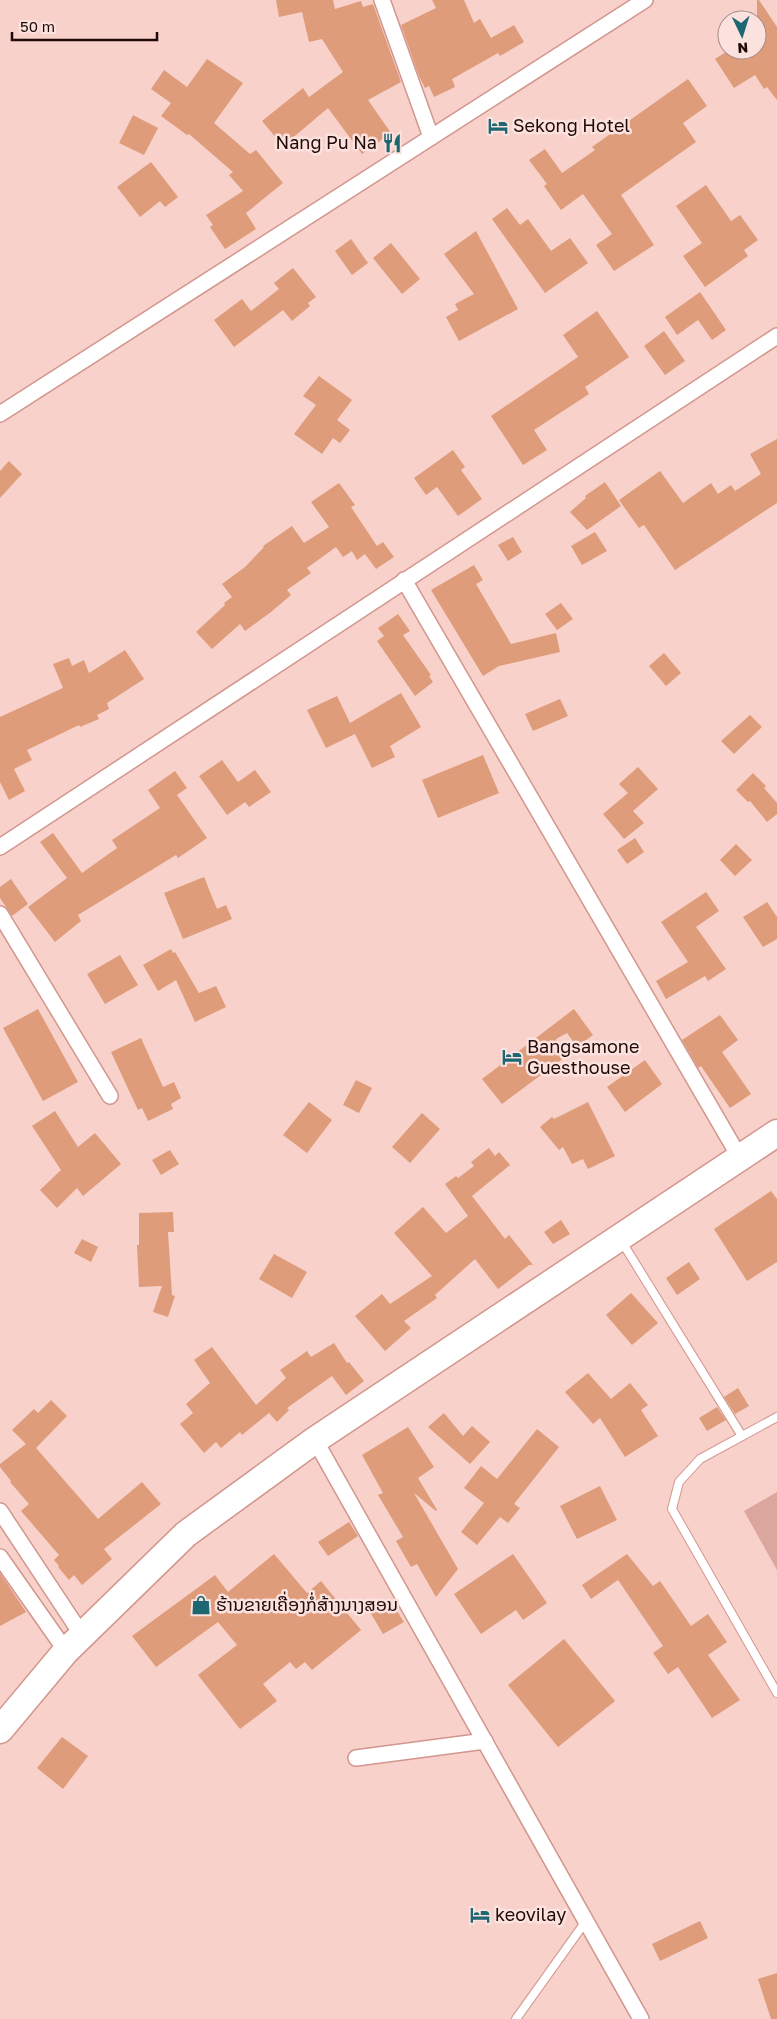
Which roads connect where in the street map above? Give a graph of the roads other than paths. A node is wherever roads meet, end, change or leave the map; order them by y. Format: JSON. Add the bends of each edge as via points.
{"nodes":[{"id":1,"x":382,"y":0,"type":"edge"},
{"id":2,"x":645,"y":0,"type":"edge"},
{"id":3,"x":431,"y":137,"type":"junction"},
{"id":4,"x":777,"y":336,"type":"edge"},
{"id":5,"x":0,"y":414,"type":"edge"},
{"id":6,"x":404,"y":580,"type":"junction"},
{"id":7,"x":0,"y":847,"type":"edge"},
{"id":8,"x":0,"y":914,"type":"edge"},
{"id":9,"x":110,"y":1096,"type":"dead end"},
{"id":10,"x":777,"y":1133,"type":"edge"},
{"id":11,"x":740,"y":1158,"type":"junction"},
{"id":12,"x":619,"y":1238,"type":"junction"},
{"id":13,"x":777,"y":1417,"type":"edge"},
{"id":14,"x":742,"y":1436,"type":"junction"},
{"id":15,"x":315,"y":1440,"type":"junction"},
{"id":16,"x":0,"y":1511,"type":"edge"},
{"id":17,"x":0,"y":1557,"type":"edge"},
{"id":18,"x":74,"y":1643,"type":"junction"},
{"id":19,"x":777,"y":1693,"type":"edge"},
{"id":20,"x":0,"y":1730,"type":"edge"},
{"id":21,"x":484,"y":1741,"type":"junction"},
{"id":22,"x":356,"y":1758,"type":"dead end"},
{"id":23,"x":586,"y":1920,"type":"junction"},
{"id":24,"x":516,"y":2019,"type":"edge"},
{"id":25,"x":641,"y":2019,"type":"edge"}],
"edges":[{"from":1,"to":3,"type":"street"},
{"from":2,"to":3,"type":"street"},
{"from":3,"to":5,"type":"street"},
{"from":4,"to":6,"type":"street"},
{"from":6,"to":7,"type":"street"},
{"from":6,"to":11,"type":"street"},
{"from":8,"to":9,"type":"street"},
{"from":10,"to":11,"type":"highway"},
{"from":11,"to":12,"type":"highway"},
{"from":12,"to":14,"type":"lane"},
{"from":12,"to":15,"type":"highway"},
{"from":13,"to":14,"type":"lane"},
{"from":14,"to":19,"type":"lane","via":[[700,1459],[678,1482],[672,1509]]},
{"from":15,"to":18,"type":"highway","via":[[186,1534]]},
{"from":15,"to":21,"type":"street"},
{"from":16,"to":18,"type":"street"},
{"from":17,"to":18,"type":"street"},
{"from":18,"to":20,"type":"highway"},
{"from":21,"to":22,"type":"street"},
{"from":21,"to":23,"type":"street"},
{"from":23,"to":24,"type":"lane"},
{"from":23,"to":25,"type":"street"}]}
